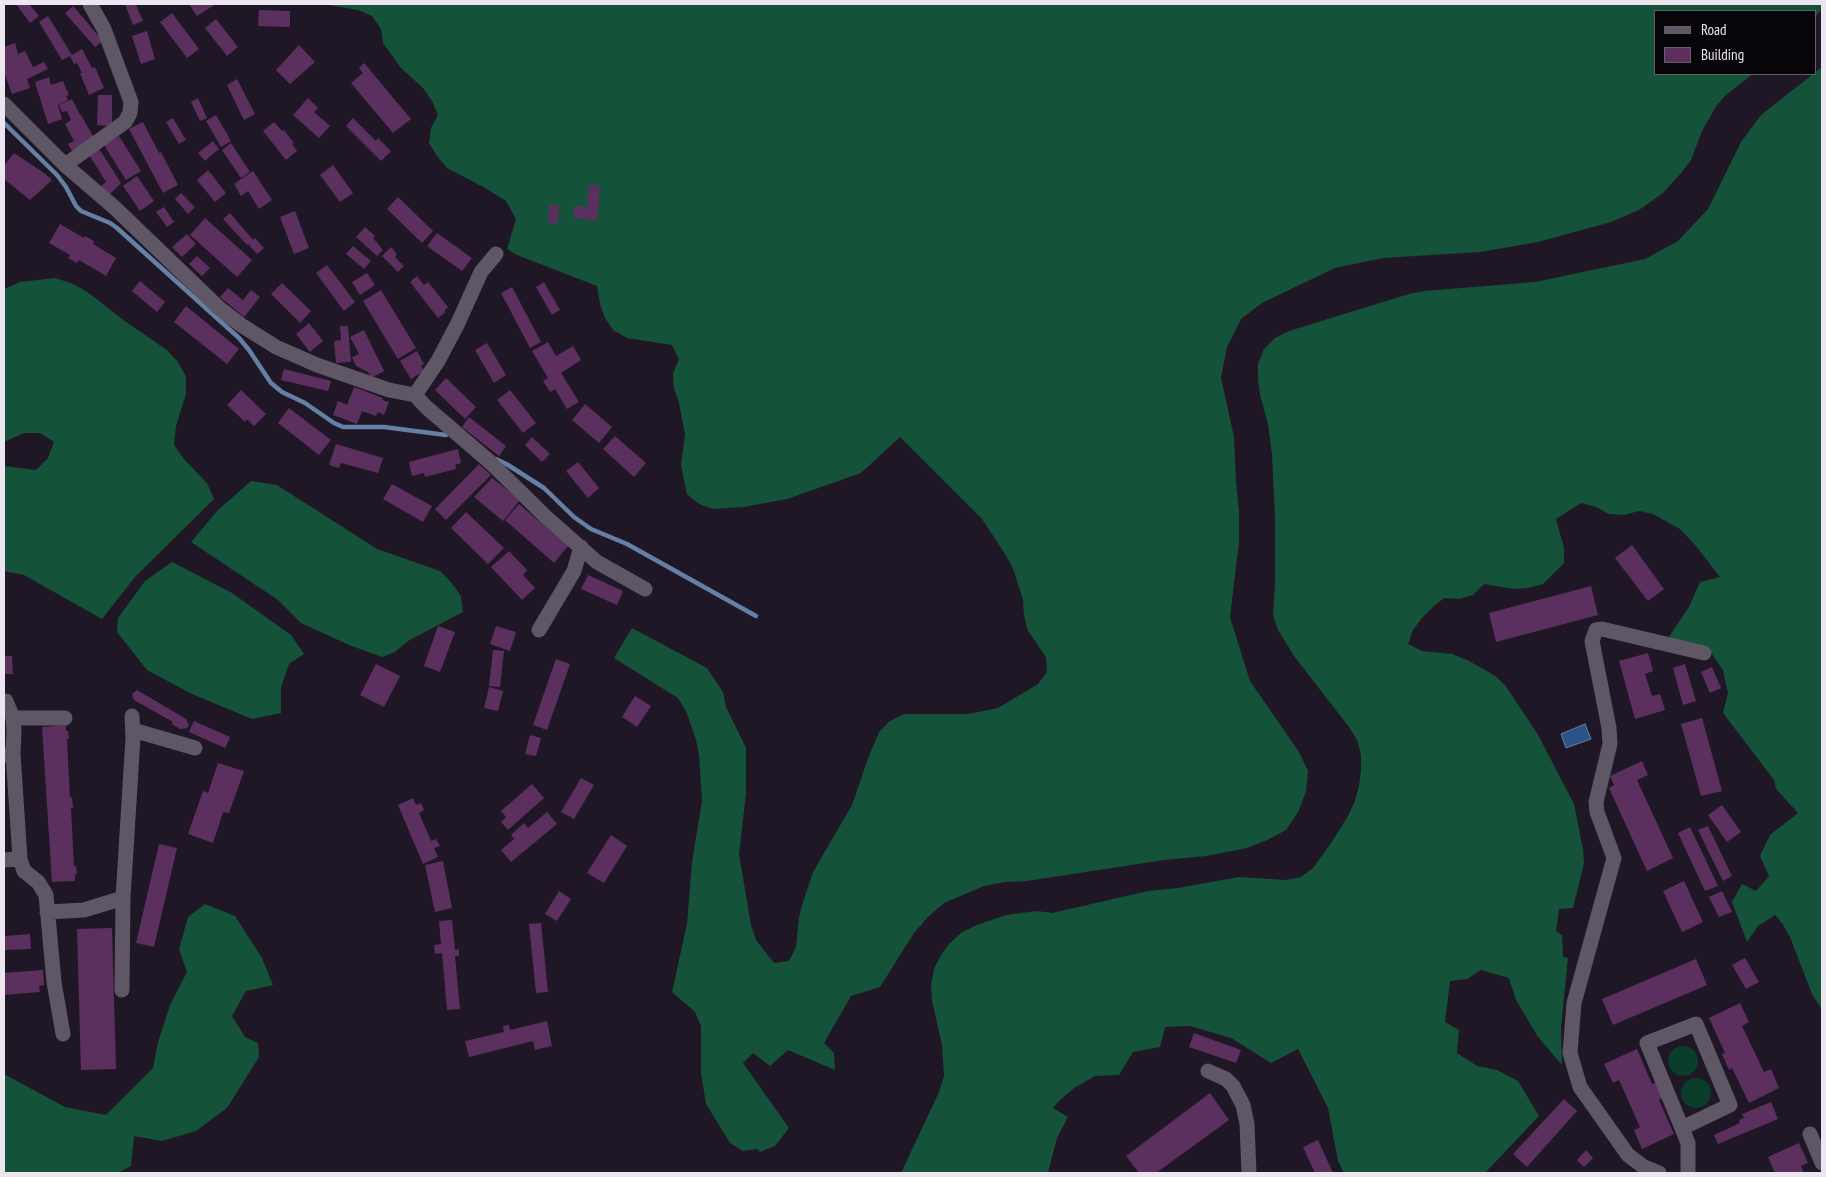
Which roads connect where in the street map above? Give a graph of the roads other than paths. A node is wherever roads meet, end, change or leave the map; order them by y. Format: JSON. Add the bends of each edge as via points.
{"nodes":[{"id":1,"x":90,"y":4,"type":"edge"},
{"id":2,"x":4,"y":104,"type":"edge"},
{"id":3,"x":65,"y":165,"type":"junction"},
{"id":4,"x":496,"y":254,"type":"dead end"},
{"id":5,"x":415,"y":396,"type":"junction"},
{"id":6,"x":581,"y":547,"type":"junction"},
{"id":7,"x":645,"y":589,"type":"dead end"},
{"id":8,"x":539,"y":630,"type":"dead end"},
{"id":9,"x":1704,"y":653,"type":"dead end"},
{"id":10,"x":6,"y":701,"type":"dead end"},
{"id":11,"x":13,"y":718,"type":"junction"},
{"id":12,"x":65,"y":718,"type":"dead end"},
{"id":13,"x":195,"y":748,"type":"dead end"},
{"id":14,"x":8,"y":755,"type":"edge"},
{"id":15,"x":20,"y":859,"type":"junction"},
{"id":16,"x":4,"y":860,"type":"edge"},
{"id":17,"x":123,"y":898,"type":"junction"},
{"id":18,"x":47,"y":912,"type":"junction"},
{"id":19,"x":122,"y":990,"type":"dead end"},
{"id":20,"x":63,"y":1034,"type":"dead end"},
{"id":21,"x":1208,"y":1071,"type":"dead end"},
{"id":22,"x":1682,"y":1128,"type":"junction"},
{"id":23,"x":1810,"y":1134,"type":"dead end"},
{"id":24,"x":1822,"y":1164,"type":"edge"},
{"id":25,"x":1249,"y":1173,"type":"edge"},
{"id":26,"x":1659,"y":1173,"type":"edge"},
{"id":27,"x":1688,"y":1173,"type":"edge"}],
"edges":[{"from":1,"to":3,"type":"street","via":[[104,29],[130,102],[130,113],[125,122]]},
{"from":2,"to":3,"type":"street"},
{"from":3,"to":5,"type":"street","via":[[115,208],[218,308],[241,325],[276,347],[317,365]]},
{"from":4,"to":5,"type":"street","via":[[481,272],[438,361]]},
{"from":5,"to":6,"type":"street"},
{"from":6,"to":7,"type":"street","via":[[597,562]]},
{"from":6,"to":8,"type":"street","via":[[574,571]]},
{"from":9,"to":26,"type":"street","via":[[1602,629],[1596,630],[1592,641],[1610,744],[1596,802],[1597,812],[1614,858],[1574,1003],[1570,1053],[1580,1087],[1628,1155]]},
{"from":10,"to":11,"type":"street"},
{"from":11,"to":12,"type":"street"},
{"from":11,"to":14,"type":"street","via":[[14,730]]},
{"from":13,"to":17,"type":"street","via":[[132,723]]},
{"from":14,"to":15,"type":"street"},
{"from":15,"to":16,"type":"street"},
{"from":15,"to":18,"type":"street","via":[[24,871],[38,882],[46,895]]},
{"from":17,"to":18,"type":"street","via":[[84,910]]},
{"from":17,"to":19,"type":"street"},
{"from":18,"to":20,"type":"street"},
{"from":21,"to":25,"type":"street","via":[[1226,1079],[1243,1105]]},
{"from":22,"to":22,"type":"street","via":[[1730,1105],[1696,1024],[1647,1043]]},
{"from":22,"to":27,"type":"street","via":[[1688,1143]]},
{"from":23,"to":24,"type":"street"}]}
